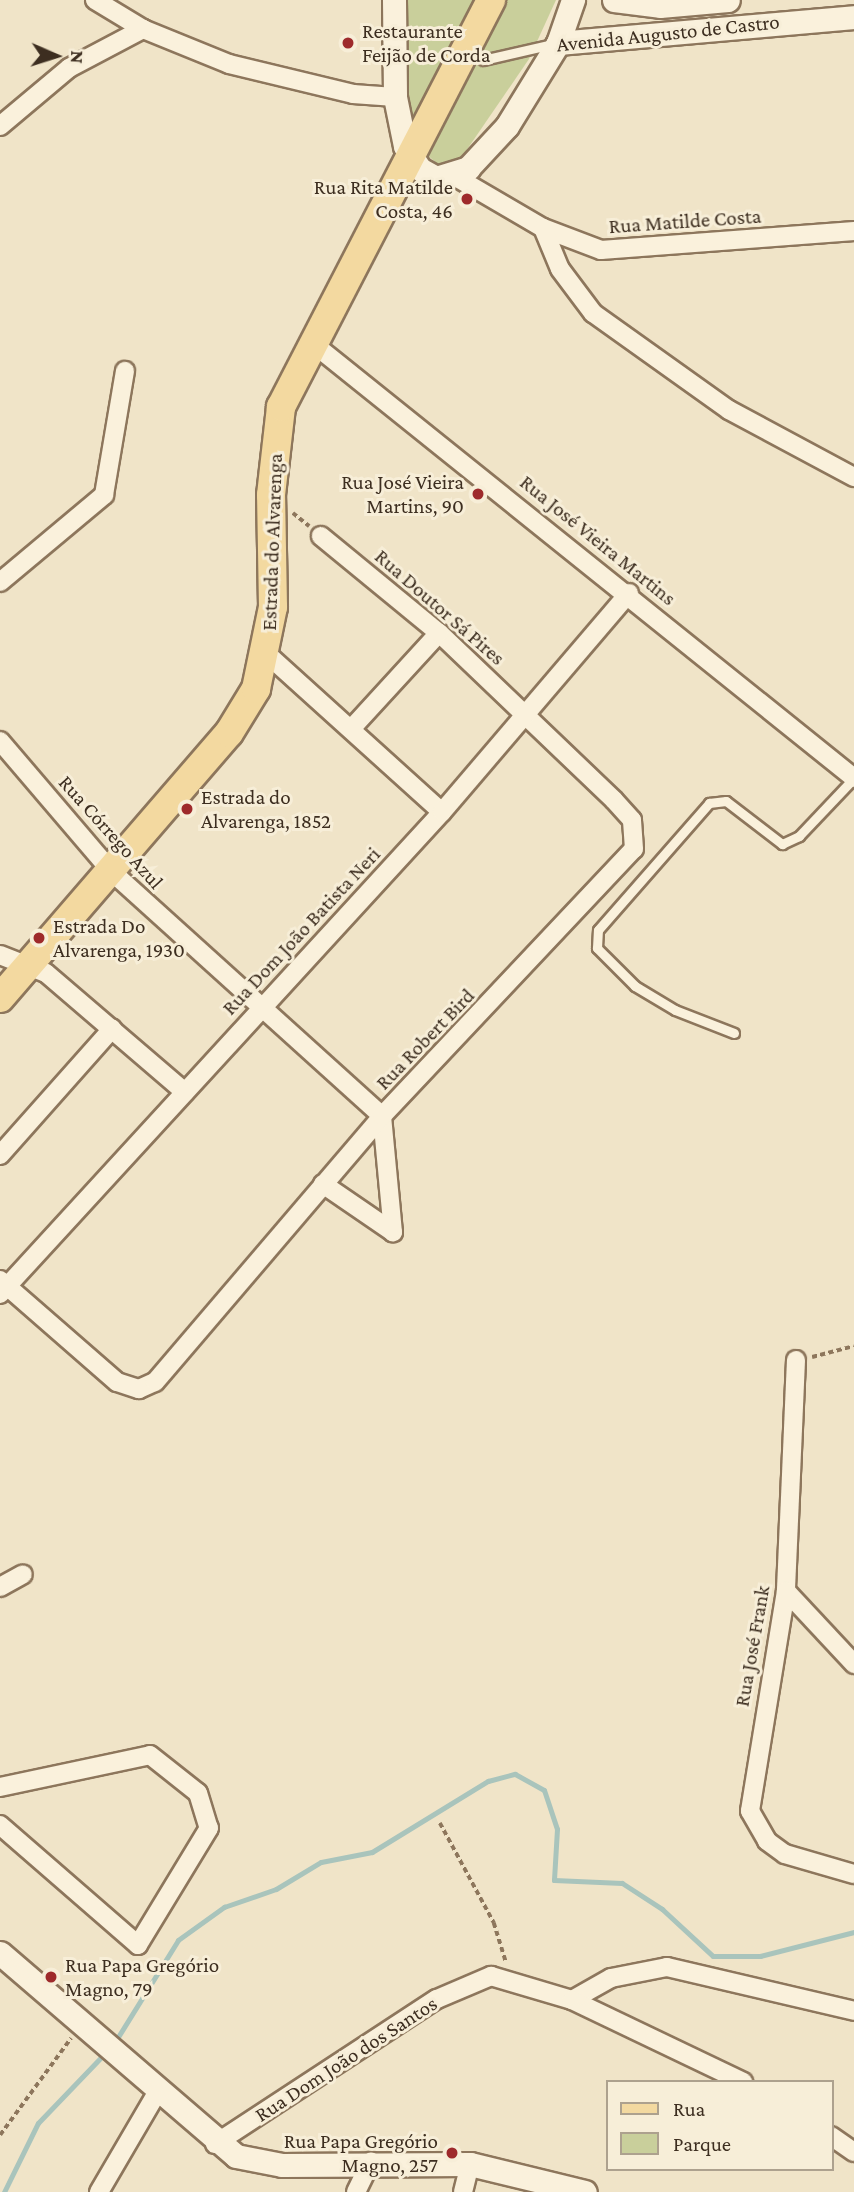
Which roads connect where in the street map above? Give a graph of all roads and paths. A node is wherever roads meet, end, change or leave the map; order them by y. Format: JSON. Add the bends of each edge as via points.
{"nodes":[{"id":1,"x":95,"y":0,"type":"edge"},
{"id":2,"x":394,"y":0,"type":"edge"},
{"id":3,"x":491,"y":0,"type":"edge"},
{"id":4,"x":573,"y":0,"type":"edge"},
{"id":5,"x":614,"y":0,"type":"edge"},
{"id":6,"x":728,"y":0,"type":"edge"},
{"id":7,"x":660,"y":6,"type":"junction"},
{"id":8,"x":854,"y":17,"type":"edge"},
{"id":9,"x":143,"y":29,"type":"junction"},
{"id":10,"x":661,"y":31,"type":"junction"},
{"id":11,"x":558,"y":43,"type":"junction"},
{"id":12,"x":483,"y":60,"type":"dead end"},
{"id":13,"x":396,"y":97,"type":"junction"},
{"id":14,"x":0,"y":126,"type":"edge"},
{"id":15,"x":413,"y":160,"type":"junction"},
{"id":16,"x":454,"y":176,"type":"junction"},
{"id":17,"x":543,"y":228,"type":"junction"},
{"id":18,"x":854,"y":231,"type":"edge"},
{"id":19,"x":311,"y":342,"type":"junction"},
{"id":20,"x":125,"y":371,"type":"dead end"},
{"id":21,"x":854,"y":477,"type":"edge"},
{"id":22,"x":321,"y":536,"type":"dead end"},
{"id":23,"x":0,"y":582,"type":"edge"},
{"id":24,"x":629,"y":593,"type":"junction"},
{"id":25,"x":439,"y":633,"type":"junction"},
{"id":26,"x":268,"y":655,"type":"junction"},
{"id":27,"x":525,"y":717,"type":"junction"},
{"id":28,"x":351,"y":729,"type":"junction"},
{"id":29,"x":0,"y":741,"type":"edge"},
{"id":30,"x":854,"y":778,"type":"edge"},
{"id":31,"x":442,"y":812,"type":"junction"},
{"id":32,"x":111,"y":871,"type":"junction"},
{"id":33,"x":0,"y":955,"type":"edge"},
{"id":34,"x":32,"y":964,"type":"junction"},
{"id":35,"x":0,"y":998,"type":"edge"},
{"id":36,"x":257,"y":1010,"type":"junction"},
{"id":37,"x":112,"y":1030,"type":"junction"},
{"id":38,"x":734,"y":1033,"type":"dead end"},
{"id":39,"x":185,"y":1092,"type":"junction"},
{"id":40,"x":382,"y":1116,"type":"junction"},
{"id":41,"x":0,"y":1155,"type":"edge"},
{"id":42,"x":323,"y":1184,"type":"junction"},
{"id":43,"x":2,"y":1287,"type":"edge"},
{"id":44,"x":854,"y":1346,"type":"edge"},
{"id":45,"x":796,"y":1360,"type":"joint"},
{"id":46,"x":23,"y":1574,"type":"dead end"},
{"id":47,"x":0,"y":1587,"type":"edge"},
{"id":48,"x":786,"y":1591,"type":"junction"},
{"id":49,"x":854,"y":1664,"type":"edge"},
{"id":50,"x":0,"y":1787,"type":"edge"},
{"id":51,"x":440,"y":1823,"type":"dead end"},
{"id":52,"x":0,"y":1825,"type":"edge"},
{"id":53,"x":854,"y":1874,"type":"edge"},
{"id":54,"x":0,"y":1953,"type":"edge"},
{"id":55,"x":506,"y":1978,"type":"junction"},
{"id":56,"x":572,"y":2000,"type":"junction"},
{"id":57,"x":854,"y":2011,"type":"edge"},
{"id":58,"x":91,"y":2031,"type":"junction"},
{"id":59,"x":739,"y":2080,"type":"edge"},
{"id":60,"x":158,"y":2091,"type":"junction"},
{"id":61,"x":0,"y":2135,"type":"edge"},
{"id":62,"x":833,"y":2137,"type":"edge"},
{"id":63,"x":215,"y":2144,"type":"junction"},
{"id":64,"x":854,"y":2152,"type":"edge"},
{"id":65,"x":371,"y":2161,"type":"junction"},
{"id":66,"x":470,"y":2164,"type":"junction"},
{"id":67,"x":99,"y":2192,"type":"edge"},
{"id":68,"x":356,"y":2192,"type":"edge"},
{"id":69,"x":463,"y":2192,"type":"edge"},
{"id":70,"x":585,"y":2192,"type":"edge"}],
"edges":[{"from":1,"to":9,"type":"street"},
{"from":2,"to":13,"type":"street"},
{"from":3,"to":15,"type":"main road","name":"Estrada do Alvarenga"},
{"from":4,"to":11,"type":"street"},
{"from":5,"to":7,"type":"street","name":"Avenida Augusto de Castro"},
{"from":6,"to":7,"type":"street","name":"Avenida Augusto de Castro"},
{"from":7,"to":10,"type":"street"},
{"from":8,"to":10,"type":"street","name":"Avenida Augusto de Castro"},
{"from":9,"to":13,"type":"street","via":[[289,80]]},
{"from":9,"to":14,"type":"street","via":[[69,68]]},
{"from":10,"to":11,"type":"street","name":"Avenida Augusto de Castro"},
{"from":11,"to":12,"type":"lane","name":"Avenida Augusto de Castro"},
{"from":11,"to":16,"type":"street","via":[[507,125]]},
{"from":13,"to":15,"type":"street"},
{"from":15,"to":16,"type":"street","via":[[428,175]]},
{"from":15,"to":19,"type":"main road","name":"Estrada do Alvarenga"},
{"from":16,"to":17,"type":"street","name":"Rua Matilde Costa"},
{"from":17,"to":18,"type":"street","name":"Rua Matilde Costa","via":[[601,250],[632,251]]},
{"from":17,"to":21,"type":"street","via":[[560,269],[593,313],[729,410]]},
{"from":19,"to":24,"type":"street","name":"Rua José Vieira Martins"},
{"from":19,"to":26,"type":"main road","name":"Estrada do Alvarenga","via":[[281,407],[274,449]]},
{"from":20,"to":23,"type":"street","via":[[104,495]]},
{"from":22,"to":25,"type":"street","name":"Rua Doutor Sá Pires"},
{"from":24,"to":27,"type":"street","name":"Rua Dom João Batista Neri"},
{"from":24,"to":30,"type":"street","name":"Rua José Vieira Martins"},
{"from":25,"to":27,"type":"street","name":"Rua Doutor Sá Pires"},
{"from":25,"to":28,"type":"street"},
{"from":26,"to":28,"type":"street"},
{"from":26,"to":32,"type":"main road","name":"Estrada do Alvarenga","via":[[229,733]]},
{"from":27,"to":31,"type":"street","name":"Rua Dom João Batista Neri"},
{"from":27,"to":40,"type":"street","name":"Rua Robert Bird","via":[[632,820],[634,849]]},
{"from":28,"to":31,"type":"street"},
{"from":29,"to":32,"type":"street","name":"Rua Córrego Azul"},
{"from":30,"to":38,"type":"lane","via":[[799,836],[782,844],[726,801],[709,803],[598,930],[597,948],[635,986],[675,1010]]},
{"from":31,"to":36,"type":"street","name":"Rua Dom João Batista Neri"},
{"from":32,"to":34,"type":"main road","name":"Estrada do Alvarenga"},
{"from":32,"to":36,"type":"street","name":"Rua Córrego Azul"},
{"from":33,"to":34,"type":"street"},
{"from":34,"to":35,"type":"main road","name":"Estrada do Alvarenga"},
{"from":34,"to":37,"type":"street"},
{"from":36,"to":39,"type":"street","name":"Rua Dom João Batista Neri"},
{"from":36,"to":40,"type":"street","name":"Rua Córrego Azul"},
{"from":37,"to":39,"type":"street"},
{"from":37,"to":41,"type":"street"},
{"from":39,"to":43,"type":"street","name":"Rua Dom João Batista Neri"},
{"from":40,"to":42,"type":"street","name":"Rua Robert Bird"},
{"from":40,"to":42,"type":"street","via":[[393,1232]]},
{"from":42,"to":43,"type":"street","name":"Rua Robert Bird","via":[[155,1382],[132,1388]]},
{"from":44,"to":45,"type":"path"},
{"from":45,"to":48,"type":"street","name":"Rua José Frank"},
{"from":46,"to":47,"type":"street"},
{"from":48,"to":49,"type":"street"},
{"from":48,"to":53,"type":"street","name":"Rua José Frank","via":[[750,1811],[767,1841],[785,1854]]},
{"from":50,"to":52,"type":"street","via":[[137,1754],[161,1760],[198,1793],[208,1811],[203,1844],[138,1945]]},
{"from":51,"to":55,"type":"path","via":[[494,1923]]},
{"from":54,"to":58,"type":"street"},
{"from":55,"to":56,"type":"street","name":"Rua Dom João dos Santos"},
{"from":55,"to":63,"type":"street","name":"Rua Dom João dos Santos","via":[[474,1978]]},
{"from":56,"to":57,"type":"street","via":[[611,1978],[667,1967]]},
{"from":56,"to":59,"type":"street","name":"Rua Dom João dos Santos"},
{"from":58,"to":60,"type":"street"},
{"from":58,"to":61,"type":"path"},
{"from":60,"to":63,"type":"street"},
{"from":60,"to":67,"type":"street"},
{"from":62,"to":64,"type":"street"},
{"from":63,"to":65,"type":"street","via":[[259,2163]]},
{"from":65,"to":66,"type":"street"},
{"from":65,"to":68,"type":"street"},
{"from":66,"to":69,"type":"street"},
{"from":66,"to":70,"type":"street"}]}
